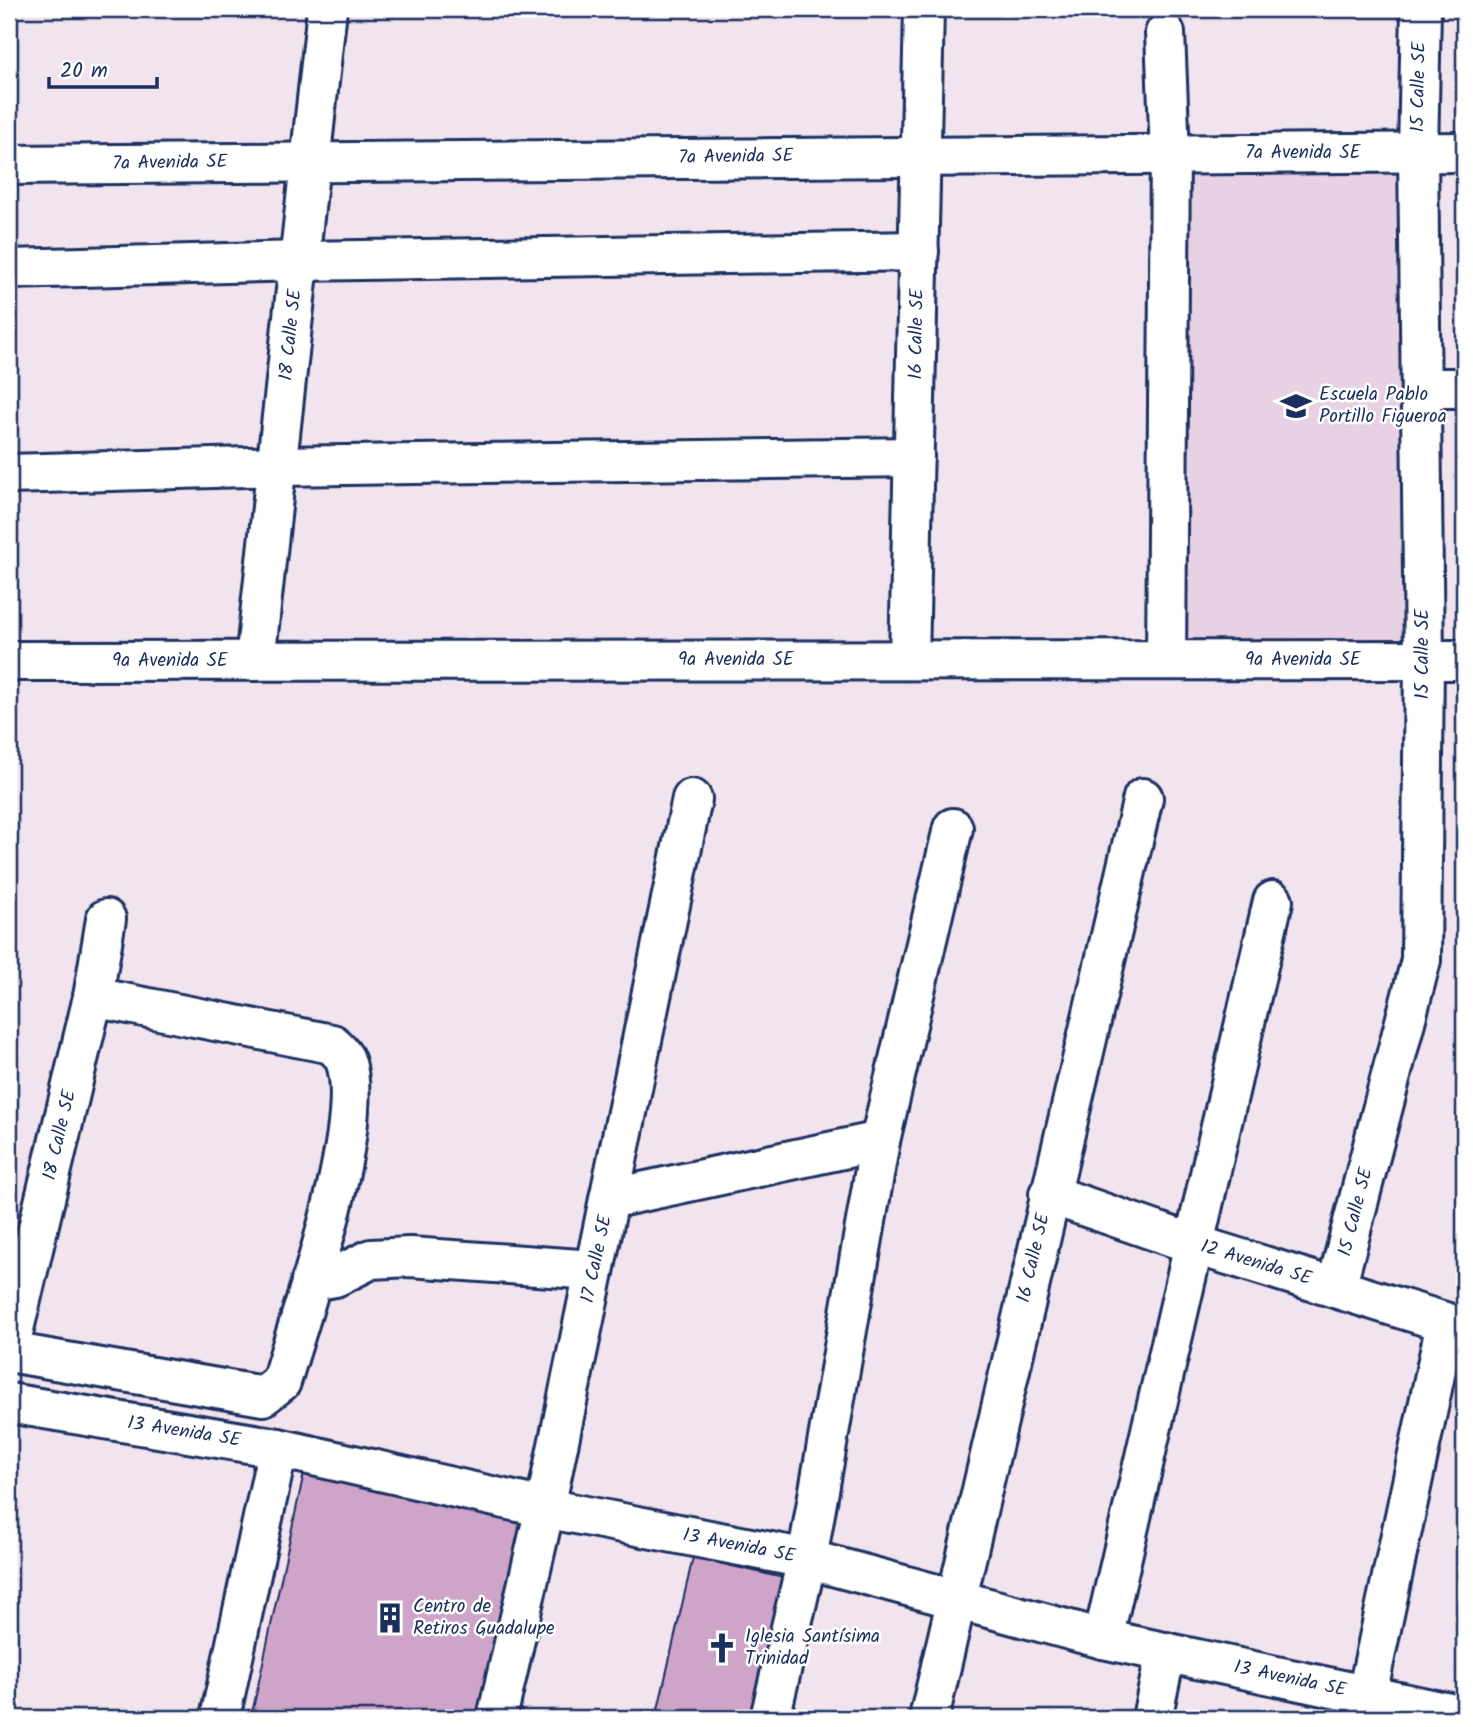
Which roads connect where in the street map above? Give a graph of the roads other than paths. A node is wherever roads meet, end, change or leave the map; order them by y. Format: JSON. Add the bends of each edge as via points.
{"nodes":[{"id":1,"x":327,"y":9,"type":"edge"},
{"id":2,"x":924,"y":9,"type":"edge"},
{"id":3,"x":1421,"y":9,"type":"edge"},
{"id":4,"x":1165,"y":33,"type":"dead end"},
{"id":5,"x":1464,"y":152,"type":"edge"},
{"id":6,"x":1418,"y":153,"type":"junction"},
{"id":7,"x":1170,"y":154,"type":"junction"},
{"id":8,"x":921,"y":155,"type":"junction"},
{"id":9,"x":310,"y":162,"type":"junction"},
{"id":10,"x":9,"y":165,"type":"edge"},
{"id":11,"x":919,"y":251,"type":"junction"},
{"id":12,"x":299,"y":261,"type":"junction"},
{"id":13,"x":9,"y":269,"type":"edge"},
{"id":14,"x":1421,"y":388,"type":"junction"},
{"id":15,"x":1464,"y":388,"type":"edge"},
{"id":16,"x":914,"y":457,"type":"junction"},
{"id":17,"x":277,"y":466,"type":"junction"},
{"id":18,"x":9,"y":474,"type":"edge"},
{"id":19,"x":909,"y":660,"type":"junction"},
{"id":20,"x":1166,"y":660,"type":"junction"},
{"id":21,"x":1424,"y":660,"type":"junction"},
{"id":22,"x":1464,"y":660,"type":"edge"},
{"id":23,"x":9,"y":661,"type":"edge"},
{"id":24,"x":255,"y":661,"type":"junction"},
{"id":25,"x":1143,"y":798,"type":"dead end"},
{"id":26,"x":692,"y":799,"type":"dead end"},
{"id":27,"x":953,"y":828,"type":"dead end"},
{"id":28,"x":1273,"y":901,"type":"dead end"},
{"id":29,"x":106,"y":919,"type":"dead end"},
{"id":30,"x":93,"y":997,"type":"junction"},
{"id":31,"x":880,"y":1142,"type":"junction"},
{"id":32,"x":1049,"y":1194,"type":"junction"},
{"id":33,"x":609,"y":1199,"type":"junction"},
{"id":34,"x":1194,"y":1244,"type":"junction"},
{"id":35,"x":594,"y":1270,"type":"junction"},
{"id":36,"x":311,"y":1281,"type":"junction"},
{"id":37,"x":1336,"y":1288,"type":"junction"},
{"id":38,"x":1455,"y":1325,"type":"edge"},
{"id":39,"x":9,"y":1351,"type":"edge"},
{"id":40,"x":9,"y":1403,"type":"edge"},
{"id":41,"x":278,"y":1448,"type":"junction"},
{"id":42,"x":545,"y":1508,"type":"junction"},
{"id":43,"x":807,"y":1559,"type":"junction"},
{"id":44,"x":956,"y":1598,"type":"junction"},
{"id":45,"x":1103,"y":1639,"type":"junction"},
{"id":46,"x":1166,"y":1652,"type":"junction"},
{"id":47,"x":1364,"y":1707,"type":"edge"},
{"id":48,"x":1464,"y":1716,"type":"edge"},
{"id":49,"x":220,"y":1718,"type":"edge"},
{"id":50,"x":498,"y":1718,"type":"edge"},
{"id":51,"x":770,"y":1718,"type":"edge"},
{"id":52,"x":929,"y":1718,"type":"edge"},
{"id":53,"x":1152,"y":1718,"type":"edge"}],
"edges":[{"from":1,"to":9,"type":"street","name":"18 Calle SE"},
{"from":2,"to":8,"type":"street","name":"16 Calle SE"},
{"from":3,"to":6,"type":"street","name":"15 Calle SE"},
{"from":4,"to":7,"type":"street"},
{"from":5,"to":6,"type":"street","name":"7a Avenida SE"},
{"from":6,"to":7,"type":"street","name":"7a Avenida SE"},
{"from":6,"to":14,"type":"street","name":"15 Calle SE"},
{"from":7,"to":8,"type":"street","name":"7a Avenida SE"},
{"from":7,"to":20,"type":"street"},
{"from":8,"to":9,"type":"street","name":"7a Avenida SE"},
{"from":8,"to":11,"type":"street","name":"16 Calle SE"},
{"from":9,"to":10,"type":"street","name":"7a Avenida SE"},
{"from":9,"to":12,"type":"street","name":"18 Calle SE"},
{"from":11,"to":12,"type":"street"},
{"from":11,"to":16,"type":"street","name":"16 Calle SE"},
{"from":12,"to":13,"type":"street"},
{"from":12,"to":17,"type":"street","name":"18 Calle SE"},
{"from":14,"to":15,"type":"street"},
{"from":14,"to":21,"type":"street","name":"15 Calle SE"},
{"from":16,"to":17,"type":"street"},
{"from":16,"to":19,"type":"street","name":"16 Calle SE"},
{"from":17,"to":18,"type":"street"},
{"from":17,"to":24,"type":"street","name":"18 Calle SE"},
{"from":19,"to":20,"type":"street","name":"9a Avenida SE"},
{"from":19,"to":24,"type":"street","name":"9a Avenida SE"},
{"from":20,"to":21,"type":"street","name":"9a Avenida SE"},
{"from":21,"to":22,"type":"street","name":"9a Avenida SE"},
{"from":21,"to":37,"type":"street","name":"15 Calle SE","via":[[1421,960]]},
{"from":23,"to":24,"type":"street","name":"9a Avenida SE"},
{"from":25,"to":32,"type":"street","name":"16 Calle SE"},
{"from":26,"to":33,"type":"street","name":"17 Calle SE"},
{"from":27,"to":31,"type":"street"},
{"from":28,"to":34,"type":"street"},
{"from":29,"to":30,"type":"street","name":"18 Calle SE"},
{"from":30,"to":36,"type":"street","via":[[332,1044],[345,1059],[349,1132]]},
{"from":30,"to":39,"type":"street","name":"18 Calle SE"},
{"from":31,"to":33,"type":"street"},
{"from":31,"to":43,"type":"street"},
{"from":32,"to":34,"type":"street","name":"12 Avenida SE"},
{"from":32,"to":44,"type":"street","name":"16 Calle SE"},
{"from":33,"to":35,"type":"street","name":"17 Calle SE"},
{"from":34,"to":37,"type":"street","name":"12 Avenida SE"},
{"from":34,"to":45,"type":"street"},
{"from":35,"to":36,"type":"street","via":[[410,1257],[371,1259],[335,1277]]},
{"from":35,"to":42,"type":"street","name":"17 Calle SE"},
{"from":36,"to":39,"type":"street","via":[[281,1382],[263,1396]]},
{"from":37,"to":38,"type":"street","name":"12 Avenida SE"},
{"from":38,"to":47,"type":"street"},
{"from":40,"to":41,"type":"street","name":"13 Avenida SE"},
{"from":41,"to":42,"type":"street","name":"13 Avenida SE"},
{"from":41,"to":49,"type":"street"},
{"from":42,"to":43,"type":"street","name":"13 Avenida SE"},
{"from":42,"to":50,"type":"street","name":"17 Calle SE"},
{"from":43,"to":44,"type":"street","name":"13 Avenida SE"},
{"from":43,"to":51,"type":"street"},
{"from":44,"to":45,"type":"street","name":"13 Avenida SE"},
{"from":44,"to":52,"type":"street","name":"16 Calle SE"},
{"from":45,"to":46,"type":"street","name":"13 Avenida SE"},
{"from":46,"to":47,"type":"street","name":"13 Avenida SE"},
{"from":46,"to":53,"type":"street"},
{"from":47,"to":48,"type":"street","name":"13 Avenida SE"}]}
